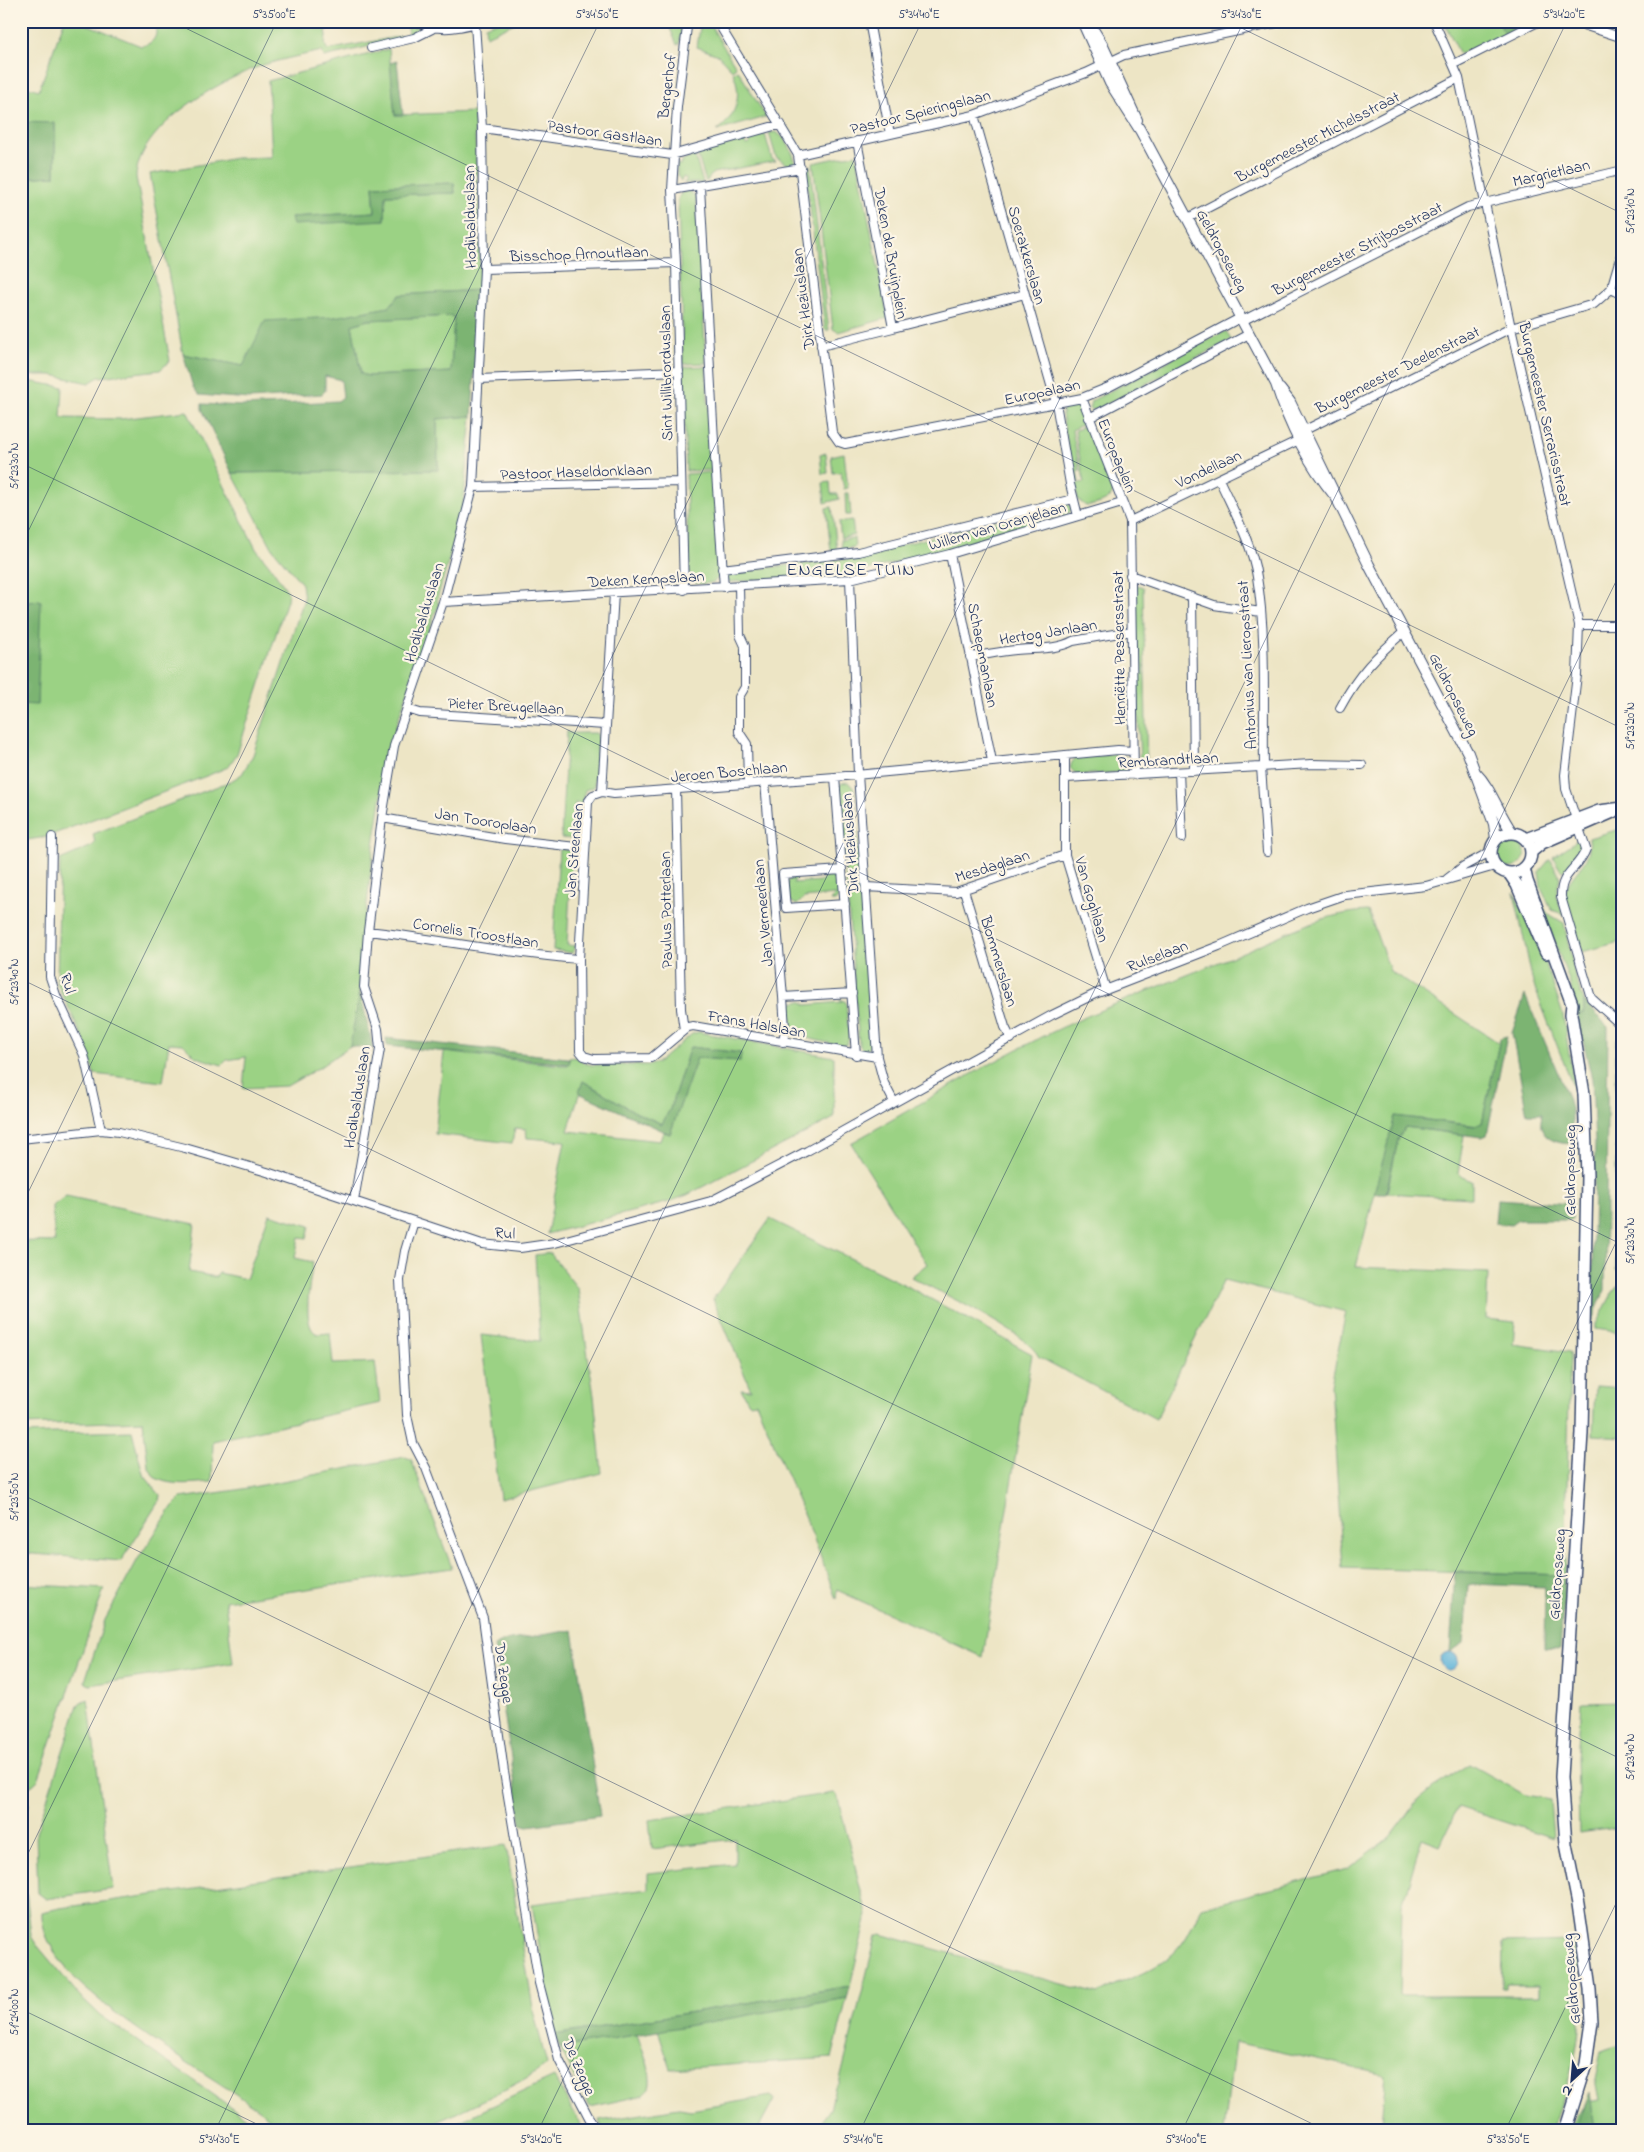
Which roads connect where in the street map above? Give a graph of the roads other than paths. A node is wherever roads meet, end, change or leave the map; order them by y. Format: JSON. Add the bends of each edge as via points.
{"nodes":[{"id":1,"x":416,"y":21,"type":"edge"},
{"id":2,"x":484,"y":21,"type":"edge"},
{"id":3,"x":690,"y":21,"type":"edge"},
{"id":4,"x":717,"y":21,"type":"edge"},
{"id":5,"x":869,"y":21,"type":"edge"},
{"id":6,"x":1082,"y":21,"type":"edge"},
{"id":7,"x":1088,"y":21,"type":"edge"},
{"id":8,"x":1286,"y":21,"type":"edge"},
{"id":9,"x":1434,"y":21,"type":"edge"},
{"id":10,"x":1540,"y":21,"type":"edge"},
{"id":11,"x":1571,"y":21,"type":"edge"},
{"id":12,"x":1270,"y":23,"type":"edge"},
{"id":13,"x":475,"y":24,"type":"junction"},
{"id":14,"x":432,"y":29,"type":"junction"},
{"id":15,"x":1623,"y":38,"type":"edge"},
{"id":16,"x":371,"y":48,"type":"dead end"},
{"id":17,"x":1106,"y":63,"type":"junction"},
{"id":18,"x":1454,"y":64,"type":"junction"},
{"id":19,"x":1460,"y":78,"type":"junction"},
{"id":20,"x":974,"y":115,"type":"junction"},
{"id":21,"x":780,"y":124,"type":"junction"},
{"id":22,"x":482,"y":128,"type":"junction"},
{"id":23,"x":890,"y":134,"type":"junction"},
{"id":24,"x":857,"y":141,"type":"junction"},
{"id":25,"x":672,"y":155,"type":"junction"},
{"id":26,"x":798,"y":155,"type":"junction"},
{"id":27,"x":801,"y":168,"type":"junction"},
{"id":28,"x":1623,"y":170,"type":"edge"},
{"id":29,"x":700,"y":187,"type":"junction"},
{"id":30,"x":672,"y":190,"type":"junction"},
{"id":31,"x":1486,"y":201,"type":"junction"},
{"id":32,"x":1188,"y":218,"type":"junction"},
{"id":33,"x":1623,"y":248,"type":"edge"},
{"id":34,"x":676,"y":263,"type":"junction"},
{"id":35,"x":484,"y":268,"type":"junction"},
{"id":36,"x":1611,"y":289,"type":"junction"},
{"id":37,"x":1025,"y":294,"type":"junction"},
{"id":38,"x":1623,"y":295,"type":"edge"},
{"id":39,"x":1241,"y":320,"type":"junction"},
{"id":40,"x":893,"y":328,"type":"junction"},
{"id":41,"x":1511,"y":328,"type":"junction"},
{"id":42,"x":1249,"y":334,"type":"junction"},
{"id":43,"x":822,"y":346,"type":"junction"},
{"id":44,"x":679,"y":371,"type":"junction"},
{"id":45,"x":479,"y":379,"type":"junction"},
{"id":46,"x":1276,"y":384,"type":"junction"},
{"id":47,"x":1082,"y":398,"type":"junction"},
{"id":48,"x":1056,"y":403,"type":"junction"},
{"id":49,"x":1089,"y":418,"type":"junction"},
{"id":50,"x":1305,"y":430,"type":"junction"},
{"id":51,"x":835,"y":440,"type":"joint"},
{"id":52,"x":1299,"y":440,"type":"junction"},
{"id":53,"x":1219,"y":478,"type":"junction"},
{"id":54,"x":681,"y":482,"type":"junction"},
{"id":55,"x":472,"y":487,"type":"junction"},
{"id":56,"x":1335,"y":496,"type":"junction"},
{"id":57,"x":1072,"y":499,"type":"junction"},
{"id":58,"x":1122,"y":503,"type":"junction"},
{"id":59,"x":1078,"y":516,"type":"junction"},
{"id":60,"x":1130,"y":521,"type":"junction"},
{"id":61,"x":950,"y":554,"type":"junction"},
{"id":62,"x":841,"y":556,"type":"joint"},
{"id":63,"x":722,"y":568,"type":"junction"},
{"id":64,"x":1130,"y":574,"type":"junction"},
{"id":65,"x":850,"y":579,"type":"junction"},
{"id":66,"x":739,"y":586,"type":"junction"},
{"id":67,"x":724,"y":587,"type":"junction"},
{"id":68,"x":684,"y":590,"type":"junction"},
{"id":69,"x":614,"y":593,"type":"junction"},
{"id":70,"x":1192,"y":598,"type":"junction"},
{"id":71,"x":443,"y":602,"type":"junction"},
{"id":72,"x":1261,"y":612,"type":"junction"},
{"id":73,"x":1578,"y":625,"type":"junction"},
{"id":74,"x":1623,"y":625,"type":"edge"},
{"id":75,"x":1131,"y":631,"type":"junction"},
{"id":76,"x":1405,"y":631,"type":"junction"},
{"id":77,"x":970,"y":657,"type":"junction"},
{"id":78,"x":1340,"y":708,"type":"dead end"},
{"id":79,"x":407,"y":709,"type":"junction"},
{"id":80,"x":605,"y":725,"type":"junction"},
{"id":81,"x":1133,"y":751,"type":"junction"},
{"id":82,"x":1065,"y":755,"type":"junction"},
{"id":83,"x":992,"y":761,"type":"junction"},
{"id":84,"x":1362,"y":765,"type":"dead end"},
{"id":85,"x":1263,"y":767,"type":"junction"},
{"id":86,"x":1194,"y":771,"type":"junction"},
{"id":87,"x":1179,"y":772,"type":"junction"},
{"id":88,"x":1475,"y":772,"type":"junction"},
{"id":89,"x":858,"y":774,"type":"junction"},
{"id":90,"x":1134,"y":775,"type":"junction"},
{"id":91,"x":835,"y":777,"type":"junction"},
{"id":92,"x":1066,"y":778,"type":"junction"},
{"id":93,"x":765,"y":782,"type":"junction"},
{"id":94,"x":748,"y":783,"type":"junction"},
{"id":95,"x":676,"y":789,"type":"junction"},
{"id":96,"x":602,"y":792,"type":"junction"},
{"id":97,"x":1621,"y":808,"type":"edge"},
{"id":98,"x":382,"y":818,"type":"junction"},
{"id":99,"x":1578,"y":824,"type":"junction"},
{"id":100,"x":1512,"y":832,"type":"junction"},
{"id":101,"x":52,"y":837,"type":"dead end"},
{"id":102,"x":1182,"y":838,"type":"dead end"},
{"id":103,"x":1496,"y":838,"type":"junction"},
{"id":104,"x":1526,"y":839,"type":"junction"},
{"id":105,"x":586,"y":848,"type":"junction"},
{"id":106,"x":1267,"y":852,"type":"dead end"},
{"id":107,"x":1490,"y":852,"type":"junction"},
{"id":108,"x":1531,"y":852,"type":"junction"},
{"id":109,"x":1065,"y":855,"type":"junction"},
{"id":110,"x":1495,"y":866,"type":"junction"},
{"id":111,"x":1524,"y":868,"type":"junction"},
{"id":112,"x":842,"y":870,"type":"junction"},
{"id":113,"x":1509,"y":873,"type":"junction"},
{"id":114,"x":1446,"y":880,"type":"junction"},
{"id":115,"x":866,"y":887,"type":"junction"},
{"id":116,"x":964,"y":890,"type":"junction"},
{"id":117,"x":845,"y":904,"type":"junction"},
{"id":118,"x":368,"y":931,"type":"junction"},
{"id":119,"x":579,"y":959,"type":"junction"},
{"id":120,"x":1106,"y":990,"type":"junction"},
{"id":121,"x":852,"y":992,"type":"junction"},
{"id":122,"x":783,"y":998,"type":"junction"},
{"id":123,"x":1571,"y":1014,"type":"junction"},
{"id":124,"x":1623,"y":1027,"type":"edge"},
{"id":125,"x":684,"y":1030,"type":"junction"},
{"id":126,"x":1010,"y":1038,"type":"junction"},
{"id":127,"x":783,"y":1042,"type":"junction"},
{"id":128,"x":856,"y":1055,"type":"junction"},
{"id":129,"x":584,"y":1056,"type":"joint"},
{"id":130,"x":877,"y":1058,"type":"junction"},
{"id":131,"x":894,"y":1102,"type":"junction"},
{"id":132,"x":101,"y":1130,"type":"junction"},
{"id":133,"x":21,"y":1140,"type":"edge"},
{"id":134,"x":354,"y":1201,"type":"junction"},
{"id":135,"x":414,"y":1221,"type":"junction"},
{"id":136,"x":596,"y":2131,"type":"edge"},
{"id":137,"x":1565,"y":2131,"type":"edge"}],
"edges":[{"from":1,"to":14,"type":"street"},
{"from":2,"to":13,"type":"street"},
{"from":3,"to":25,"type":"street","name":"Bergerhof"},
{"from":4,"to":21,"type":"street"},
{"from":5,"to":23,"type":"street"},
{"from":6,"to":17,"type":"street","name":"Geldropseweg"},
{"from":7,"to":17,"type":"street","name":"Geldropseweg"},
{"from":8,"to":12,"type":"street","name":"Pastoor Spieringslaan"},
{"from":9,"to":18,"type":"street","name":"Burgemeester Serrarisstraat"},
{"from":10,"to":18,"type":"street"},
{"from":11,"to":15,"type":"street"},
{"from":12,"to":17,"type":"street","name":"Pastoor Spieringslaan","via":[[1124,55]]},
{"from":13,"to":14,"type":"street"},
{"from":13,"to":22,"type":"street","name":"Hodibalduslaan"},
{"from":14,"to":16,"type":"street","via":[[414,38]]},
{"from":17,"to":20,"type":"street","name":"Pastoor Spieringslaan"},
{"from":17,"to":32,"type":"street","name":"Geldropseweg","via":[[1110,83]]},
{"from":18,"to":19,"type":"street","name":"Burgemeester Serrarisstraat"},
{"from":19,"to":31,"type":"street","name":"Burgemeester Serrarisstraat"},
{"from":19,"to":32,"type":"street","name":"Burgemeester Michelsstraat"},
{"from":20,"to":23,"type":"street","name":"Pastoor Spieringslaan"},
{"from":20,"to":37,"type":"street","name":"Soerakkerslaan"},
{"from":21,"to":25,"type":"street","name":"Pastoor Gastlaan"},
{"from":21,"to":26,"type":"street","name":"Dirk Heziuslaan"},
{"from":22,"to":25,"type":"street","name":"Pastoor Gastlaan"},
{"from":22,"to":35,"type":"street","name":"Hodibalduslaan"},
{"from":23,"to":24,"type":"street","name":"Pastoor Spieringslaan"},
{"from":24,"to":26,"type":"street","name":"Pastoor Spieringslaan"},
{"from":24,"to":40,"type":"street","name":"Deken de Bruijnplein"},
{"from":25,"to":30,"type":"street","name":"Sint Willibrorduslaan"},
{"from":26,"to":27,"type":"street","name":"Dirk Heziuslaan"},
{"from":27,"to":29,"type":"street"},
{"from":27,"to":43,"type":"street","name":"Dirk Heziuslaan"},
{"from":28,"to":31,"type":"street","name":"Margrietlaan"},
{"from":29,"to":30,"type":"street"},
{"from":29,"to":63,"type":"street"},
{"from":30,"to":34,"type":"street","name":"Sint Willibrorduslaan"},
{"from":31,"to":39,"type":"street","name":"Burgemeester Strijbosstraat"},
{"from":31,"to":41,"type":"street","name":"Burgemeester Serrarisstraat"},
{"from":32,"to":39,"type":"street","name":"Geldropseweg"},
{"from":33,"to":36,"type":"street"},
{"from":34,"to":35,"type":"street","name":"Bisschop Arnoutlaan"},
{"from":34,"to":44,"type":"street","name":"Sint Willibrorduslaan"},
{"from":35,"to":45,"type":"street","name":"Hodibalduslaan"},
{"from":36,"to":38,"type":"street"},
{"from":36,"to":41,"type":"street","name":"Burgemeester Deelenstraat","via":[[1594,304]]},
{"from":37,"to":40,"type":"street"},
{"from":37,"to":48,"type":"street","name":"Soerakkerslaan"},
{"from":39,"to":42,"type":"street","name":"Geldropseweg"},
{"from":39,"to":47,"type":"street","name":"Europalaan"},
{"from":40,"to":43,"type":"street","name":"Deken de Bruijnplein"},
{"from":41,"to":50,"type":"street","name":"Burgemeester Deelenstraat"},
{"from":41,"to":73,"type":"street","name":"Burgemeester Serrarisstraat"},
{"from":42,"to":46,"type":"street","name":"Geldropseweg"},
{"from":42,"to":49,"type":"street"},
{"from":43,"to":51,"type":"street","name":"Dirk Heziuslaan"},
{"from":44,"to":45,"type":"street"},
{"from":44,"to":54,"type":"street","name":"Sint Willibrorduslaan"},
{"from":45,"to":55,"type":"street","name":"Hodibalduslaan"},
{"from":46,"to":50,"type":"street","name":"Geldropseweg"},
{"from":46,"to":52,"type":"street","name":"Geldropseweg"},
{"from":47,"to":48,"type":"street","name":"Europalaan"},
{"from":47,"to":49,"type":"street","name":"Europaplein"},
{"from":48,"to":51,"type":"street","name":"Europalaan","via":[[845,444]]},
{"from":48,"to":57,"type":"street"},
{"from":49,"to":58,"type":"street","name":"Europaplein"},
{"from":50,"to":52,"type":"street","name":"Burgemeester Deelenstraat"},
{"from":50,"to":56,"type":"street","name":"Geldropseweg"},
{"from":52,"to":53,"type":"street","name":"Vondellaan"},
{"from":52,"to":56,"type":"street","name":"Geldropseweg","via":[[1315,471]]},
{"from":53,"to":60,"type":"street","name":"Vondellaan"},
{"from":53,"to":72,"type":"street","name":"Antonius van Lieropstraat","via":[[1248,543],[1257,576]]},
{"from":54,"to":55,"type":"street","name":"Pastoor Haseldonklaan"},
{"from":54,"to":68,"type":"street","name":"Sint Willibrorduslaan"},
{"from":55,"to":71,"type":"street","name":"Hodibalduslaan"},
{"from":56,"to":76,"type":"street","name":"Geldropseweg"},
{"from":57,"to":59,"type":"street"},
{"from":57,"to":62,"type":"street","name":"Willem van Oranjelaan"},
{"from":58,"to":59,"type":"street","name":"Willem van Oranjelaan"},
{"from":58,"to":60,"type":"street","name":"Europaplein"},
{"from":59,"to":61,"type":"street","name":"Willem van Oranjelaan"},
{"from":60,"to":64,"type":"street","name":"Henriëtte Pessersstraat"},
{"from":61,"to":65,"type":"street","name":"Willem van Oranjelaan"},
{"from":61,"to":77,"type":"street","name":"Schaepmanlaan"},
{"from":62,"to":63,"type":"street","name":"Deken Kempslaan"},
{"from":63,"to":67,"type":"street"},
{"from":64,"to":70,"type":"street"},
{"from":64,"to":75,"type":"street","name":"Henriëtte Pessersstraat"},
{"from":65,"to":66,"type":"street","name":"Deken Kempslaan"},
{"from":65,"to":89,"type":"street","name":"Dirk Heziuslaan"},
{"from":66,"to":67,"type":"street","name":"Deken Kempslaan"},
{"from":66,"to":94,"type":"street","via":[[740,635],[745,646],[745,687],[739,697],[739,732],[747,744]]},
{"from":67,"to":68,"type":"street","name":"Deken Kempslaan"},
{"from":68,"to":69,"type":"street","name":"Deken Kempslaan"},
{"from":69,"to":71,"type":"street","name":"Deken Kempslaan"},
{"from":69,"to":80,"type":"street","name":"Jan Steenlaan"},
{"from":70,"to":72,"type":"street"},
{"from":70,"to":86,"type":"street"},
{"from":71,"to":79,"type":"street","name":"Hodibalduslaan"},
{"from":72,"to":85,"type":"street","name":"Antonius van Lieropstraat"},
{"from":73,"to":74,"type":"street"},
{"from":73,"to":99,"type":"street","name":"Burgemeester Serrarisstraat","via":[[1577,675],[1565,776]]},
{"from":75,"to":77,"type":"street","name":"Hertog Janlaan","via":[[1073,640],[1066,645]]},
{"from":75,"to":81,"type":"street","name":"Henriëtte Pessersstraat"},
{"from":76,"to":78,"type":"street","via":[[1372,660]]},
{"from":76,"to":88,"type":"street","name":"Geldropseweg"},
{"from":77,"to":83,"type":"street","name":"Schaepmanlaan"},
{"from":79,"to":80,"type":"street","name":"Pieter Breugellaan","via":[[420,713]]},
{"from":79,"to":98,"type":"street","name":"Hodibalduslaan","via":[[394,746]]},
{"from":80,"to":96,"type":"street","name":"Jan Steenlaan"},
{"from":81,"to":82,"type":"street","name":"Rembrandtlaan"},
{"from":81,"to":90,"type":"street","name":"Henriëtte Pessersstraat"},
{"from":82,"to":83,"type":"street","name":"Rembrandtlaan"},
{"from":82,"to":92,"type":"street","name":"Van Goghlaan"},
{"from":83,"to":89,"type":"street","name":"Rembrandtlaan"},
{"from":84,"to":85,"type":"street","name":"Rembrandtlaan"},
{"from":85,"to":86,"type":"street","name":"Rembrandtlaan"},
{"from":85,"to":106,"type":"street","name":"Antonius van Lieropstraat"},
{"from":86,"to":87,"type":"street","name":"Rembrandtlaan"},
{"from":87,"to":90,"type":"street","name":"Rembrandtlaan"},
{"from":87,"to":102,"type":"street"},
{"from":88,"to":100,"type":"street","name":"Geldropseweg","via":[[1485,782]]},
{"from":88,"to":103,"type":"street","name":"Geldropseweg"},
{"from":89,"to":91,"type":"street","name":"Jeroen Boschlaan"},
{"from":89,"to":115,"type":"street","name":"Dirk Heziuslaan"},
{"from":90,"to":92,"type":"street","name":"Rembrandtlaan"},
{"from":91,"to":93,"type":"street","name":"Jeroen Boschlaan"},
{"from":91,"to":112,"type":"street","name":"Dirk Heziuslaan"},
{"from":92,"to":109,"type":"street","name":"Van Goghlaan"},
{"from":93,"to":94,"type":"street","name":"Jeroen Boschlaan"},
{"from":93,"to":122,"type":"street","name":"Jan Vermeerlaan"},
{"from":94,"to":95,"type":"street","name":"Jeroen Boschlaan"},
{"from":95,"to":96,"type":"street","name":"Jeroen Boschlaan"},
{"from":95,"to":125,"type":"street","name":"Paulus Potterlaan"},
{"from":96,"to":105,"type":"street","name":"Jan Steenlaan","via":[[588,802]]},
{"from":97,"to":99,"type":"main road","via":[[1599,812]]},
{"from":98,"to":105,"type":"street","name":"Jan Tooroplaan","via":[[505,839]]},
{"from":98,"to":118,"type":"street","name":"Hodibalduslaan"},
{"from":99,"to":104,"type":"main road"},
{"from":99,"to":108,"type":"main road"},
{"from":99,"to":124,"type":"street","name":"Burgemeester Serrarisstraat","via":[[1586,849],[1583,857],[1564,876],[1561,897],[1591,998]]},
{"from":100,"to":103,"type":"main road"},
{"from":100,"to":104,"type":"main road"},
{"from":101,"to":132,"type":"street","name":"Rul","via":[[50,977],[84,1055]]},
{"from":103,"to":107,"type":"main road"},
{"from":104,"to":108,"type":"main road"},
{"from":105,"to":119,"type":"street","name":"Jan Steenlaan"},
{"from":107,"to":110,"type":"main road"},
{"from":107,"to":114,"type":"street","name":"Rulselaan"},
{"from":108,"to":111,"type":"main road"},
{"from":109,"to":116,"type":"street","name":"Mesdaglaan"},
{"from":109,"to":120,"type":"street","name":"Van Goghlaan"},
{"from":110,"to":113,"type":"main road"},
{"from":110,"to":114,"type":"street","name":"Rulselaan"},
{"from":111,"to":113,"type":"main road"},
{"from":111,"to":123,"type":"main road","name":"Geldropseweg","via":[[1572,1004]]},
{"from":112,"to":117,"type":"street","name":"Dirk Heziuslaan"},
{"from":112,"to":117,"type":"street","name":"Dirk Heziuslaan","via":[[784,874],[786,908]]},
{"from":113,"to":123,"type":"main road","name":"Geldropseweg","via":[[1518,885],[1565,1007]]},
{"from":114,"to":120,"type":"street","name":"Rulselaan","via":[[1410,889],[1345,895],[1325,901]]},
{"from":115,"to":116,"type":"street","name":"Mesdaglaan","via":[[946,893]]},
{"from":115,"to":130,"type":"street","name":"Dirk Heziuslaan"},
{"from":116,"to":126,"type":"street","name":"Blommerslaan"},
{"from":117,"to":121,"type":"street","name":"Dirk Heziuslaan"},
{"from":118,"to":119,"type":"street","name":"Cornelis Troostlaan","via":[[493,951]]},
{"from":118,"to":134,"type":"street","name":"Hodibalduslaan","via":[[364,987],[378,1029],[380,1049]]},
{"from":119,"to":129,"type":"street","name":"Jan Steenlaan","via":[[579,1045]]},
{"from":120,"to":126,"type":"street","name":"Rulselaan"},
{"from":121,"to":122,"type":"street"},
{"from":121,"to":128,"type":"street","name":"Dirk Heziuslaan"},
{"from":122,"to":127,"type":"street","name":"Jan Vermeerlaan"},
{"from":123,"to":137,"type":"main road","name":"Geldropseweg","via":[[1584,1094],[1588,1176],[1582,1433],[1561,1777],[1566,1844],[1578,1904],[1592,2022],[1586,2064]]},
{"from":125,"to":127,"type":"street","name":"Frans Halslaan","via":[[702,1027]]},
{"from":125,"to":129,"type":"street","name":"Frans Halslaan","via":[[651,1058],[594,1059]]},
{"from":126,"to":131,"type":"street","name":"Rulselaan"},
{"from":127,"to":128,"type":"street","name":"Frans Halslaan"},
{"from":128,"to":130,"type":"street","name":"Frans Halslaan"},
{"from":130,"to":131,"type":"street","name":"Dirk Heziuslaan"},
{"from":131,"to":135,"type":"street","name":"Rul","via":[[711,1201],[555,1243],[520,1248],[482,1244]]},
{"from":132,"to":133,"type":"street","name":"Rul"},
{"from":132,"to":134,"type":"street","name":"Rul","via":[[186,1148]]},
{"from":134,"to":135,"type":"street","name":"Rul"},
{"from":135,"to":136,"type":"street","name":"De Zegge","via":[[400,1280],[407,1415],[413,1443],[426,1468],[483,1618],[504,1772],[539,1984],[559,2060]]}]}
